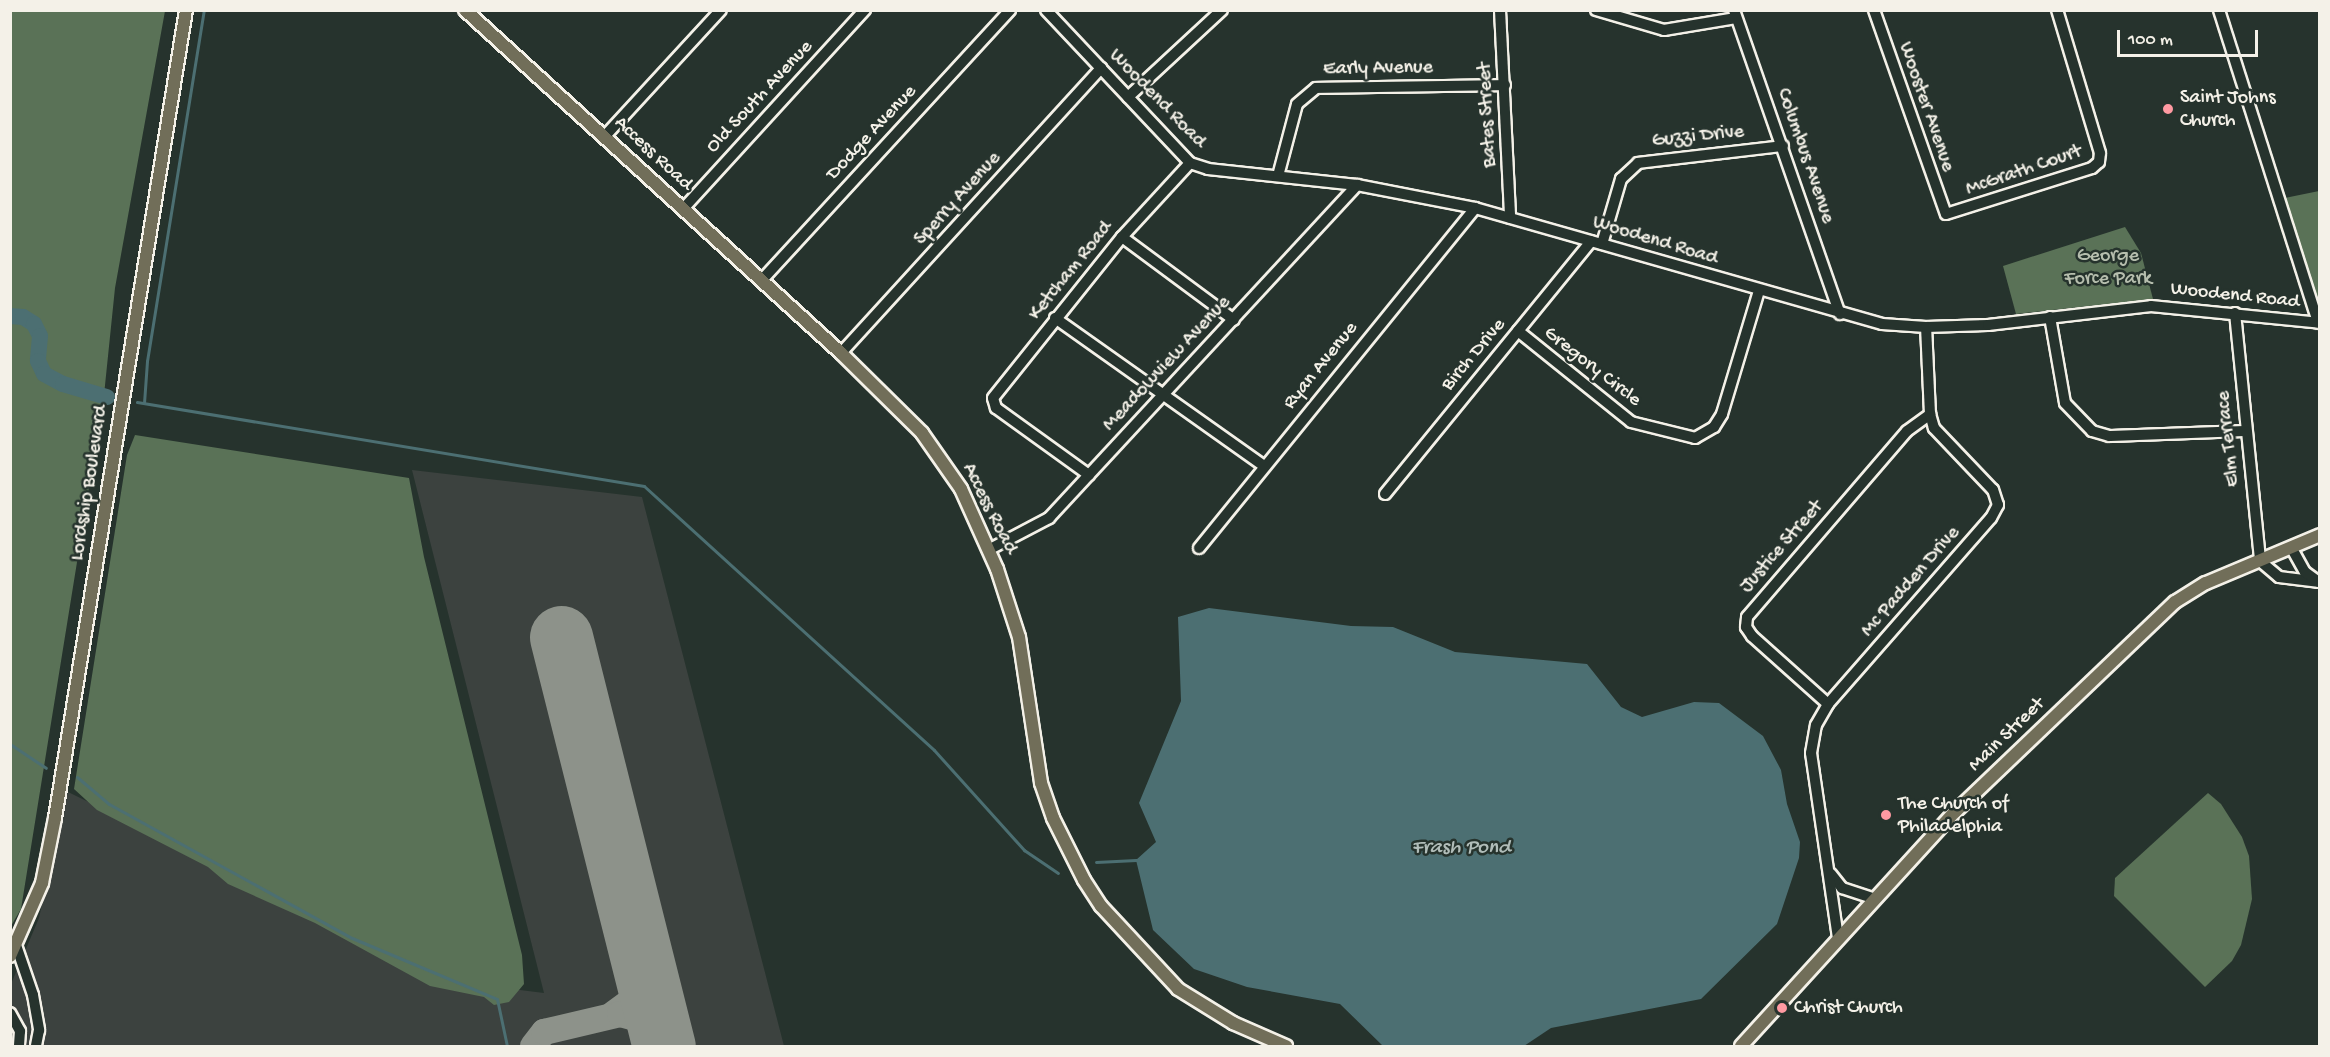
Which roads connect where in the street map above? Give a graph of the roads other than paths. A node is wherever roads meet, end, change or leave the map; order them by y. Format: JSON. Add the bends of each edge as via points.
{"nodes":[{"id":1,"x":186,"y":10,"type":"edge"},
{"id":2,"x":465,"y":10,"type":"edge"},
{"id":3,"x":721,"y":10,"type":"edge"},
{"id":4,"x":865,"y":10,"type":"edge"},
{"id":5,"x":1010,"y":10,"type":"edge"},
{"id":6,"x":1046,"y":10,"type":"edge"},
{"id":7,"x":1222,"y":10,"type":"edge"},
{"id":8,"x":1500,"y":10,"type":"edge"},
{"id":9,"x":1596,"y":10,"type":"edge"},
{"id":10,"x":1874,"y":10,"type":"edge"},
{"id":11,"x":2057,"y":10,"type":"edge"},
{"id":12,"x":2219,"y":10,"type":"edge"},
{"id":13,"x":1735,"y":13,"type":"edge"},
{"id":14,"x":1101,"y":68,"type":"junction"},
{"id":15,"x":1505,"y":86,"type":"junction"},
{"id":16,"x":1128,"y":96,"type":"junction"},
{"id":17,"x":605,"y":136,"type":"junction"},
{"id":18,"x":1783,"y":146,"type":"junction"},
{"id":19,"x":1190,"y":163,"type":"junction"},
{"id":20,"x":1278,"y":176,"type":"junction"},
{"id":21,"x":1357,"y":185,"type":"junction"},
{"id":22,"x":1474,"y":208,"type":"junction"},
{"id":23,"x":682,"y":209,"type":"junction"},
{"id":24,"x":1946,"y":214,"type":"joint"},
{"id":25,"x":1510,"y":218,"type":"junction"},
{"id":26,"x":1122,"y":237,"type":"junction"},
{"id":27,"x":1591,"y":241,"type":"junction"},
{"id":28,"x":1602,"y":244,"type":"junction"},
{"id":29,"x":761,"y":280,"type":"junction"},
{"id":30,"x":1759,"y":291,"type":"junction"},
{"id":31,"x":2235,"y":313,"type":"junction"},
{"id":32,"x":1840,"y":314,"type":"junction"},
{"id":33,"x":2050,"y":317,"type":"junction"},
{"id":34,"x":1055,"y":318,"type":"junction"},
{"id":35,"x":1234,"y":320,"type":"junction"},
{"id":36,"x":2319,"y":323,"type":"edge"},
{"id":37,"x":1926,"y":327,"type":"junction"},
{"id":38,"x":1518,"y":331,"type":"junction"},
{"id":39,"x":841,"y":353,"type":"junction"},
{"id":40,"x":1162,"y":395,"type":"junction"},
{"id":41,"x":1930,"y":414,"type":"junction"},
{"id":42,"x":2246,"y":431,"type":"junction"},
{"id":43,"x":1263,"y":465,"type":"junction"},
{"id":44,"x":1089,"y":475,"type":"junction"},
{"id":45,"x":1385,"y":494,"type":"dead end"},
{"id":46,"x":2319,"y":535,"type":"edge"},
{"id":47,"x":1199,"y":548,"type":"dead end"},
{"id":48,"x":2291,"y":548,"type":"junction"},
{"id":49,"x":990,"y":549,"type":"junction"},
{"id":50,"x":2260,"y":561,"type":"junction"},
{"id":51,"x":2319,"y":582,"type":"edge"},
{"id":52,"x":1828,"y":704,"type":"junction"},
{"id":53,"x":1829,"y":872,"type":"junction"},
{"id":54,"x":1872,"y":898,"type":"junction"},
{"id":55,"x":1838,"y":938,"type":"junction"},
{"id":56,"x":13,"y":951,"type":"edge"},
{"id":57,"x":10,"y":1013,"type":"edge"},
{"id":58,"x":19,"y":1047,"type":"edge"},
{"id":59,"x":36,"y":1047,"type":"edge"},
{"id":60,"x":1286,"y":1047,"type":"edge"},
{"id":61,"x":1741,"y":1047,"type":"edge"}],
"edges":[{"from":1,"to":56,"type":"main road","name":"Lordship Boulevard","via":[[55,818],[42,883]]},
{"from":2,"to":17,"type":"main road","name":"Access Road"},
{"from":3,"to":17,"type":"street"},
{"from":4,"to":23,"type":"street","name":"Old South Avenue"},
{"from":5,"to":29,"type":"street","name":"Dodge Avenue"},
{"from":6,"to":14,"type":"street","name":"Woodend Road"},
{"from":7,"to":16,"type":"street"},
{"from":8,"to":15,"type":"street","name":"Bates Street"},
{"from":9,"to":13,"type":"street","via":[[1664,30]]},
{"from":10,"to":24,"type":"street","name":"Wooster Avenue"},
{"from":11,"to":24,"type":"street","name":"McGrath Court","via":[[2100,153],[2099,162],[2092,168]]},
{"from":12,"to":36,"type":"street"},
{"from":13,"to":18,"type":"street","name":"Columbus Avenue"},
{"from":14,"to":16,"type":"street","name":"Woodend Road"},
{"from":14,"to":39,"type":"street","name":"Sperry Avenue"},
{"from":15,"to":20,"type":"street","name":"Early Avenue","via":[[1316,88],[1298,104]]},
{"from":15,"to":25,"type":"street","name":"Bates Street"},
{"from":16,"to":19,"type":"street","name":"Woodend Road"},
{"from":17,"to":23,"type":"main road","name":"Access Road"},
{"from":18,"to":28,"type":"street","name":"Guzzi Drive","via":[[1638,163],[1622,179]]},
{"from":18,"to":32,"type":"street","name":"Columbus Avenue"},
{"from":19,"to":20,"type":"street","name":"Woodend Road"},
{"from":19,"to":26,"type":"street","name":"Ketcham Road"},
{"from":20,"to":21,"type":"street","name":"Woodend Road"},
{"from":21,"to":22,"type":"street","name":"Woodend Road"},
{"from":21,"to":35,"type":"street","name":"Meadowview Avenue"},
{"from":22,"to":25,"type":"street","name":"Woodend Road"},
{"from":22,"to":43,"type":"street","name":"Ryan Avenue"},
{"from":23,"to":29,"type":"main road","name":"Access Road"},
{"from":25,"to":27,"type":"street","name":"Woodend Road"},
{"from":26,"to":34,"type":"street","name":"Ketcham Road"},
{"from":26,"to":35,"type":"street"},
{"from":27,"to":28,"type":"street","name":"Woodend Road"},
{"from":27,"to":38,"type":"street","name":"Birch Drive"},
{"from":28,"to":30,"type":"street","name":"Woodend Road"},
{"from":29,"to":39,"type":"main road","name":"Access Road"},
{"from":30,"to":32,"type":"street","name":"Woodend Road"},
{"from":30,"to":38,"type":"street","name":"Gregory Circle","via":[[1722,414],[1714,427],[1695,438],[1631,422]]},
{"from":31,"to":33,"type":"street","name":"Woodend Road","via":[[2151,306]]},
{"from":31,"to":36,"type":"street","name":"Woodend Road"},
{"from":31,"to":42,"type":"street","name":"Elm Terrace"},
{"from":32,"to":37,"type":"street","name":"Woodend Road","via":[[1882,324]]},
{"from":33,"to":37,"type":"street","name":"Woodend Road"},
{"from":33,"to":42,"type":"street","via":[[2065,404],[2092,431],[2109,436]]},
{"from":34,"to":40,"type":"street"},
{"from":34,"to":44,"type":"street","name":"Ketcham Road","via":[[994,395],[996,408]]},
{"from":35,"to":40,"type":"street","name":"Meadowview Avenue"},
{"from":37,"to":41,"type":"street","name":"Mc Padden Drive"},
{"from":38,"to":45,"type":"street","name":"Birch Drive"},
{"from":39,"to":49,"type":"main road","name":"Access Road","via":[[922,433],[961,489]]},
{"from":40,"to":43,"type":"street"},
{"from":40,"to":44,"type":"street","name":"Meadowview Avenue"},
{"from":41,"to":52,"type":"street","name":"Mc Padden Drive","via":[[1946,443],[1993,490],[1998,505],[1991,518]]},
{"from":41,"to":52,"type":"street","name":"Justice Street","via":[[1908,431],[1747,617],[1746,627],[1752,636]]},
{"from":42,"to":50,"type":"street","name":"Elm Terrace"},
{"from":43,"to":47,"type":"street","name":"Ryan Avenue"},
{"from":44,"to":49,"type":"street","name":"Meadowview Avenue","via":[[1048,518]]},
{"from":46,"to":48,"type":"main road","name":"Main Street"},
{"from":48,"to":50,"type":"main road","name":"Main Street"},
{"from":48,"to":51,"type":"street","via":[[2305,572]]},
{"from":49,"to":60,"type":"main road","name":"Access Road","via":[[1019,637],[1044,792],[1084,880],[1101,906],[1178,989],[1233,1023]]},
{"from":50,"to":51,"type":"street","via":[[2284,579]]},
{"from":50,"to":54,"type":"main road","name":"Main Street","via":[[2206,583],[2175,603],[1954,812]]},
{"from":52,"to":53,"type":"street","name":"Mc Padden Drive","via":[[1816,725],[1811,746]]},
{"from":53,"to":54,"type":"street","via":[[1842,888]]},
{"from":53,"to":55,"type":"street","name":"Mc Padden Drive"},
{"from":54,"to":55,"type":"main road","name":"Main Street"},
{"from":55,"to":61,"type":"main road","name":"Main Street"},
{"from":56,"to":59,"type":"street","via":[[33,995],[39,1030]]},
{"from":57,"to":58,"type":"street","via":[[20,1031]]}]}
